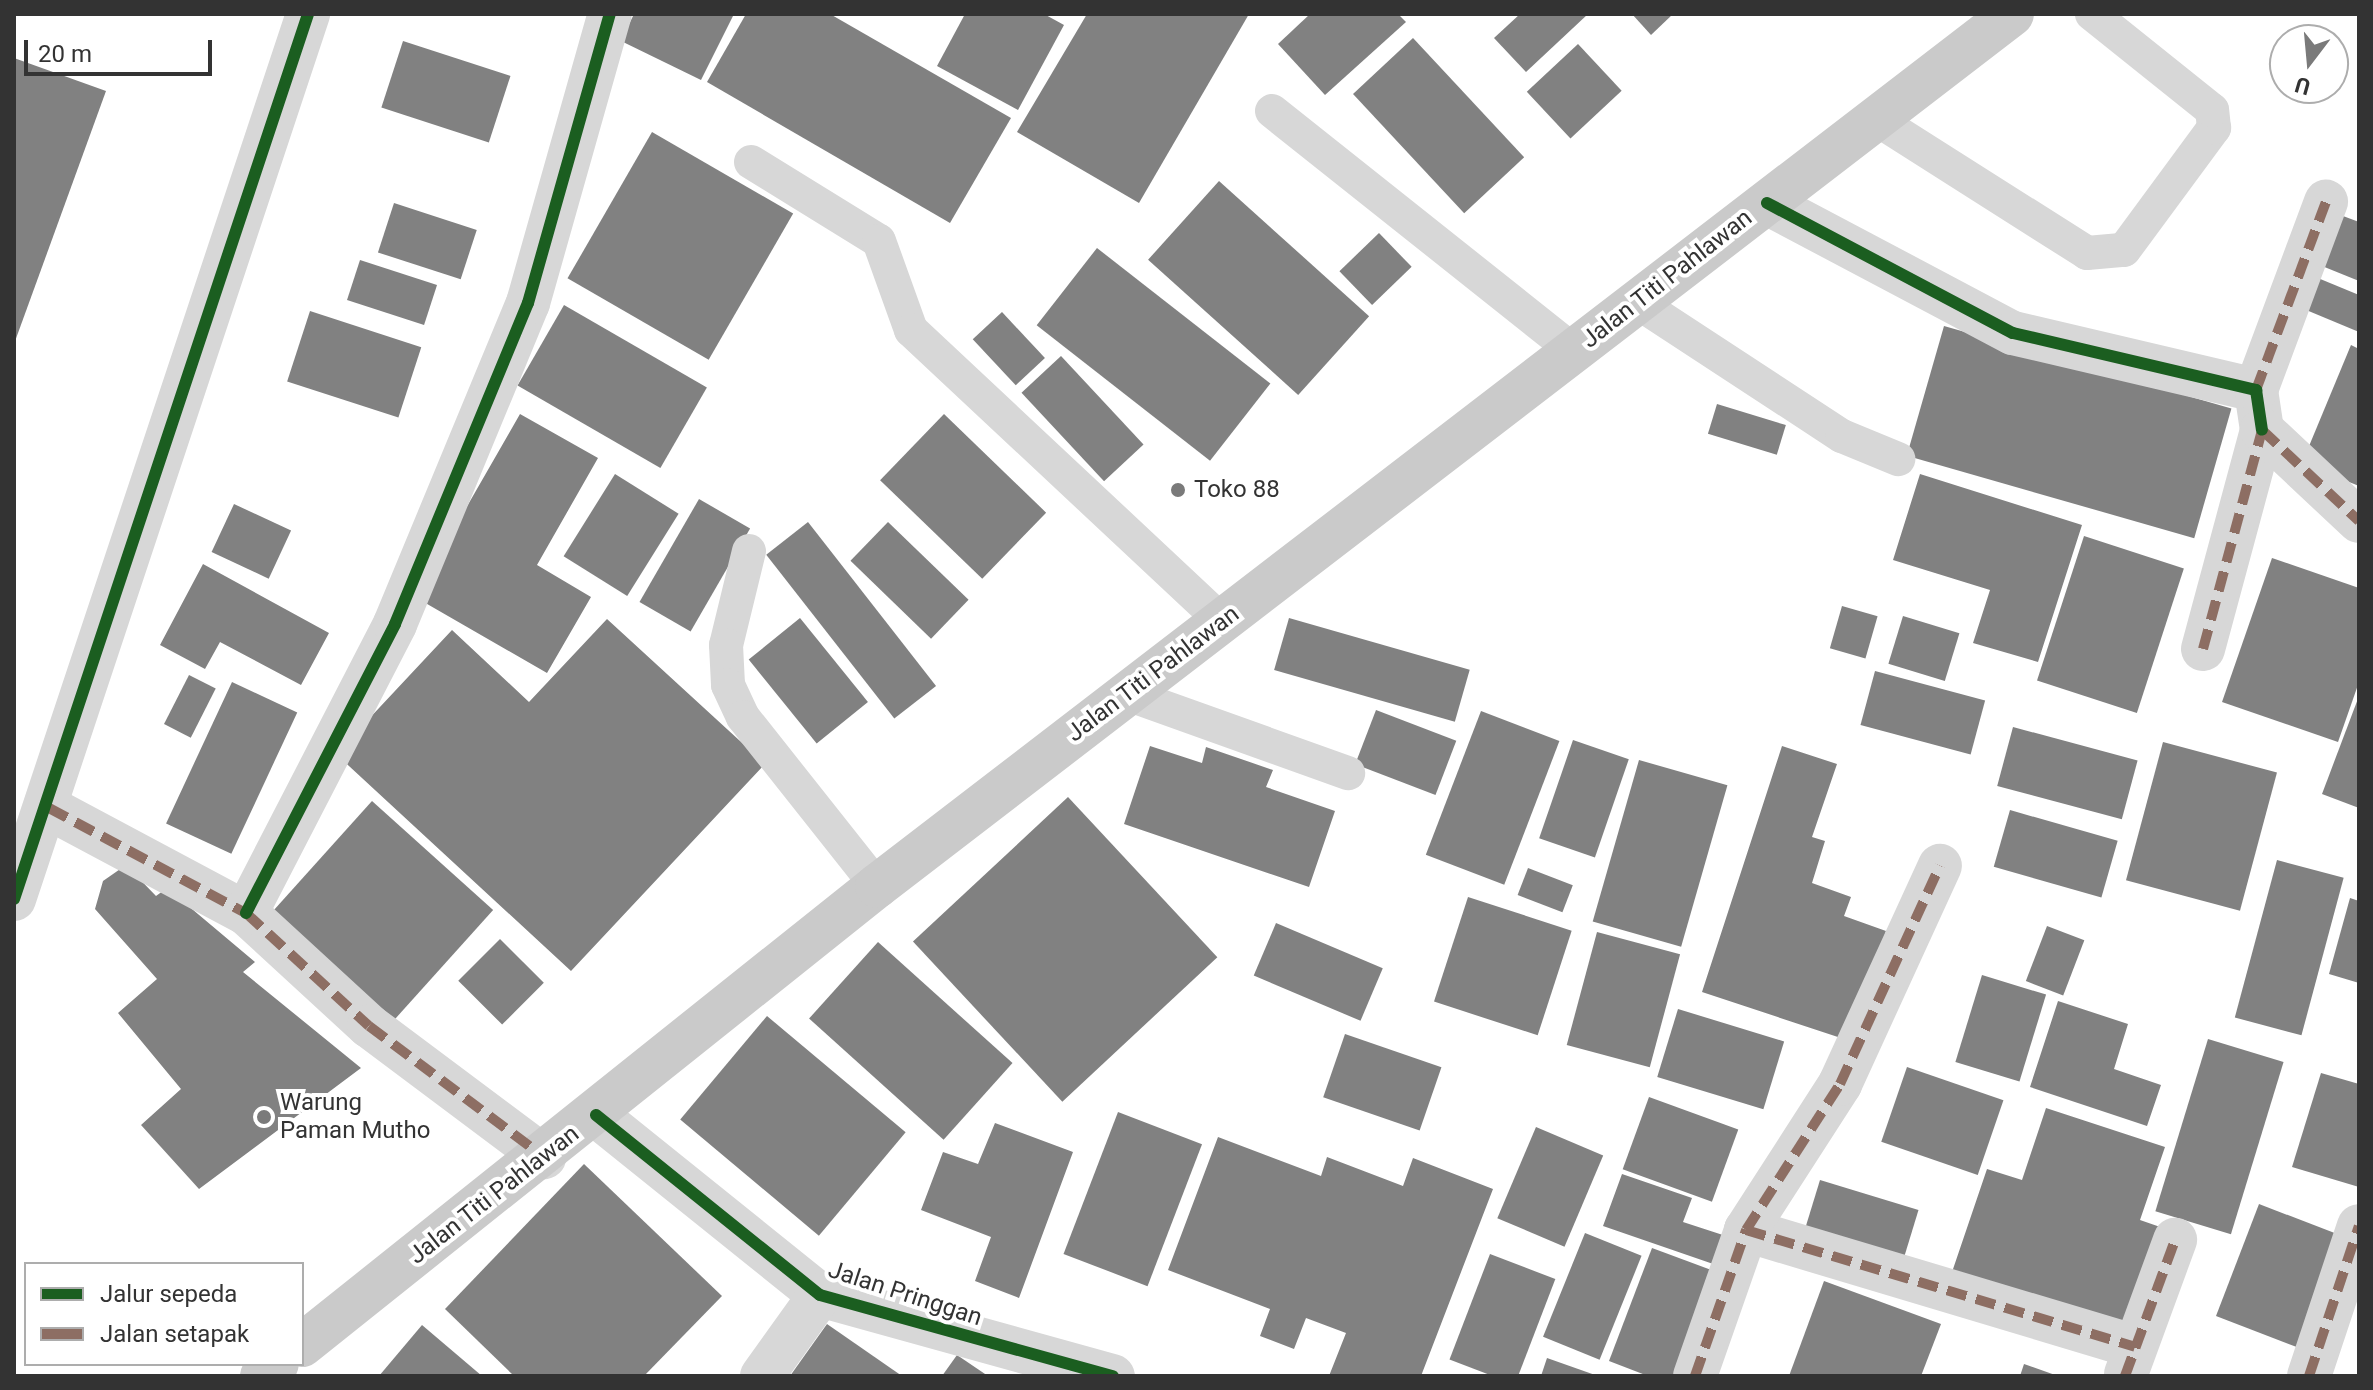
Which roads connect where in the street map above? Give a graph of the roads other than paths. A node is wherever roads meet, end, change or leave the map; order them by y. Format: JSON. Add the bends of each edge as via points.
{"nodes":[{"id":1,"x":308,"y":14,"type":"edge"},
{"id":2,"x":610,"y":14,"type":"edge"},
{"id":3,"x":2012,"y":14,"type":"edge"},
{"id":4,"x":2092,"y":14,"type":"edge"},
{"id":5,"x":1272,"y":111,"type":"dead end"},
{"id":6,"x":1876,"y":119,"type":"junction"},
{"id":7,"x":751,"y":162,"type":"dead end"},
{"id":8,"x":2326,"y":202,"type":"dead end"},
{"id":9,"x":1767,"y":203,"type":"junction"},
{"id":10,"x":1637,"y":302,"type":"junction"},
{"id":11,"x":1574,"y":351,"type":"junction"},
{"id":12,"x":2259,"y":410,"type":"junction"},
{"id":13,"x":1898,"y":459,"type":"dead end"},
{"id":14,"x":2359,"y":521,"type":"edge"},
{"id":15,"x":749,"y":551,"type":"dead end"},
{"id":16,"x":1222,"y":621,"type":"junction"},
{"id":17,"x":2203,"y":649,"type":"dead end"},
{"id":18,"x":1127,"y":694,"type":"junction"},
{"id":19,"x":1348,"y":773,"type":"dead end"},
{"id":20,"x":49,"y":808,"type":"junction"},
{"id":21,"x":1940,"y":866,"type":"dead end"},
{"id":22,"x":877,"y":886,"type":"junction"},
{"id":23,"x":14,"y":899,"type":"edge"},
{"id":24,"x":246,"y":913,"type":"junction"},
{"id":25,"x":596,"y":1115,"type":"junction"},
{"id":26,"x":544,"y":1157,"type":"junction"},
{"id":27,"x":2359,"y":1226,"type":"edge"},
{"id":28,"x":1746,"y":1230,"type":"junction"},
{"id":29,"x":2175,"y":1240,"type":"dead end"},
{"id":30,"x":820,"y":1295,"type":"junction"},
{"id":31,"x":304,"y":1343,"type":"edge"},
{"id":32,"x":2130,"y":1362,"type":"edge"},
{"id":33,"x":762,"y":1376,"type":"edge"},
{"id":34,"x":1113,"y":1376,"type":"edge"},
{"id":35,"x":1695,"y":1376,"type":"edge"},
{"id":36,"x":2309,"y":1376,"type":"edge"}],
"edges":[{"from":1,"to":20,"type":"street"},
{"from":2,"to":24,"type":"street","via":[[528,303],[395,624]]},
{"from":3,"to":6,"type":"main road","name":"Jalan Titi Pahlawan"},
{"from":4,"to":6,"type":"lane","via":[[2212,110],[2214,128],[2202,153],[2124,250],[2087,253]]},
{"from":5,"to":11,"type":"lane"},
{"from":6,"to":9,"type":"main road","name":"Jalan Titi Pahlawan"},
{"from":7,"to":16,"type":"lane","via":[[879,241],[911,330]]},
{"from":8,"to":12,"type":"street"},
{"from":9,"to":10,"type":"main road","name":"Jalan Titi Pahlawan"},
{"from":9,"to":12,"type":"street","via":[[2013,333]]},
{"from":10,"to":11,"type":"main road","name":"Jalan Titi Pahlawan"},
{"from":10,"to":13,"type":"lane","via":[[1842,436]]},
{"from":11,"to":16,"type":"main road","name":"Jalan Titi Pahlawan"},
{"from":12,"to":14,"type":"street"},
{"from":12,"to":17,"type":"street"},
{"from":15,"to":22,"type":"lane","via":[[726,645],[728,685],[743,717]]},
{"from":16,"to":18,"type":"main road","name":"Jalan Titi Pahlawan"},
{"from":18,"to":19,"type":"lane"},
{"from":18,"to":22,"type":"main road","name":"Jalan Titi Pahlawan"},
{"from":20,"to":23,"type":"street"},
{"from":20,"to":24,"type":"street"},
{"from":21,"to":28,"type":"street","via":[[1840,1084]]},
{"from":22,"to":25,"type":"main road","name":"Jalan Titi Pahlawan"},
{"from":24,"to":26,"type":"street","via":[[369,1026]]},
{"from":25,"to":26,"type":"main road","name":"Jalan Titi Pahlawan"},
{"from":25,"to":30,"type":"street","name":"Jalan Pringgan"},
{"from":26,"to":31,"type":"main road","name":"Jalan Titi Pahlawan"},
{"from":27,"to":36,"type":"street"},
{"from":28,"to":32,"type":"street"},
{"from":28,"to":35,"type":"street"},
{"from":29,"to":32,"type":"street"},
{"from":30,"to":33,"type":"street"},
{"from":30,"to":34,"type":"street","name":"Jalan Pringgan"}]}
